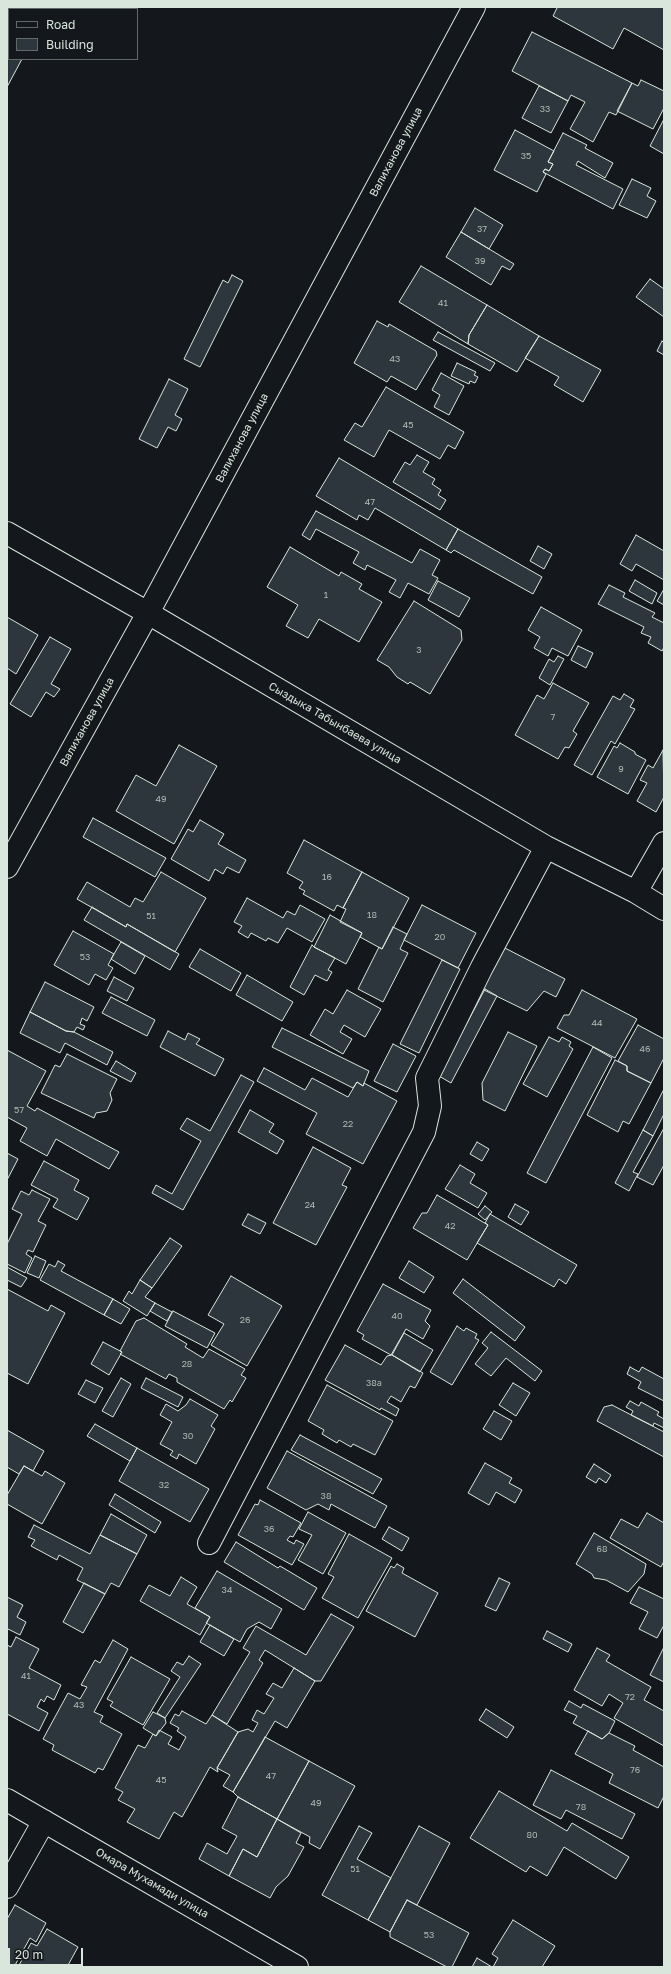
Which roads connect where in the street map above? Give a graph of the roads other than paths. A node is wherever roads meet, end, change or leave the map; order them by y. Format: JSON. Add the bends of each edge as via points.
{"nodes":[{"id":1,"x":474,"y":7,"type":"edge"},
{"id":2,"x":7,"y":534,"type":"edge"},
{"id":3,"x":148,"y":612,"type":"junction"},
{"id":4,"x":664,"y":843,"type":"edge"},
{"id":5,"x":546,"y":847,"type":"junction"},
{"id":6,"x":7,"y":867,"type":"edge"},
{"id":7,"x":636,"y":892,"type":"junction"},
{"id":8,"x":664,"y":909,"type":"edge"},
{"id":9,"x":209,"y":1542,"type":"dead end"},
{"id":10,"x":7,"y":1800,"type":"edge"},
{"id":11,"x":44,"y":1821,"type":"junction"},
{"id":12,"x":7,"y":1887,"type":"edge"},
{"id":13,"x":297,"y":1967,"type":"edge"}],
"edges":[{"from":1,"to":3,"type":"street","name":"Валиханова улица"},
{"from":2,"to":3,"type":"street","name":"Сыздыка Табынбаева улица"},
{"from":3,"to":5,"type":"street","name":"Сыздыка Табынбаева улица"},
{"from":3,"to":6,"type":"street","name":"Валиханова улица"},
{"from":4,"to":7,"type":"street"},
{"from":5,"to":7,"type":"street","name":"Сыздыка Табынбаева улица"},
{"from":5,"to":9,"type":"street","via":[[427,1078],[430,1106],[424,1132]]},
{"from":7,"to":8,"type":"street","name":"Сыздыка Табынбаева улица"},
{"from":10,"to":11,"type":"street","name":"Омара Мухамади улица"},
{"from":11,"to":12,"type":"street"},
{"from":11,"to":13,"type":"street","name":"Омара Мухамади улица"}]}
